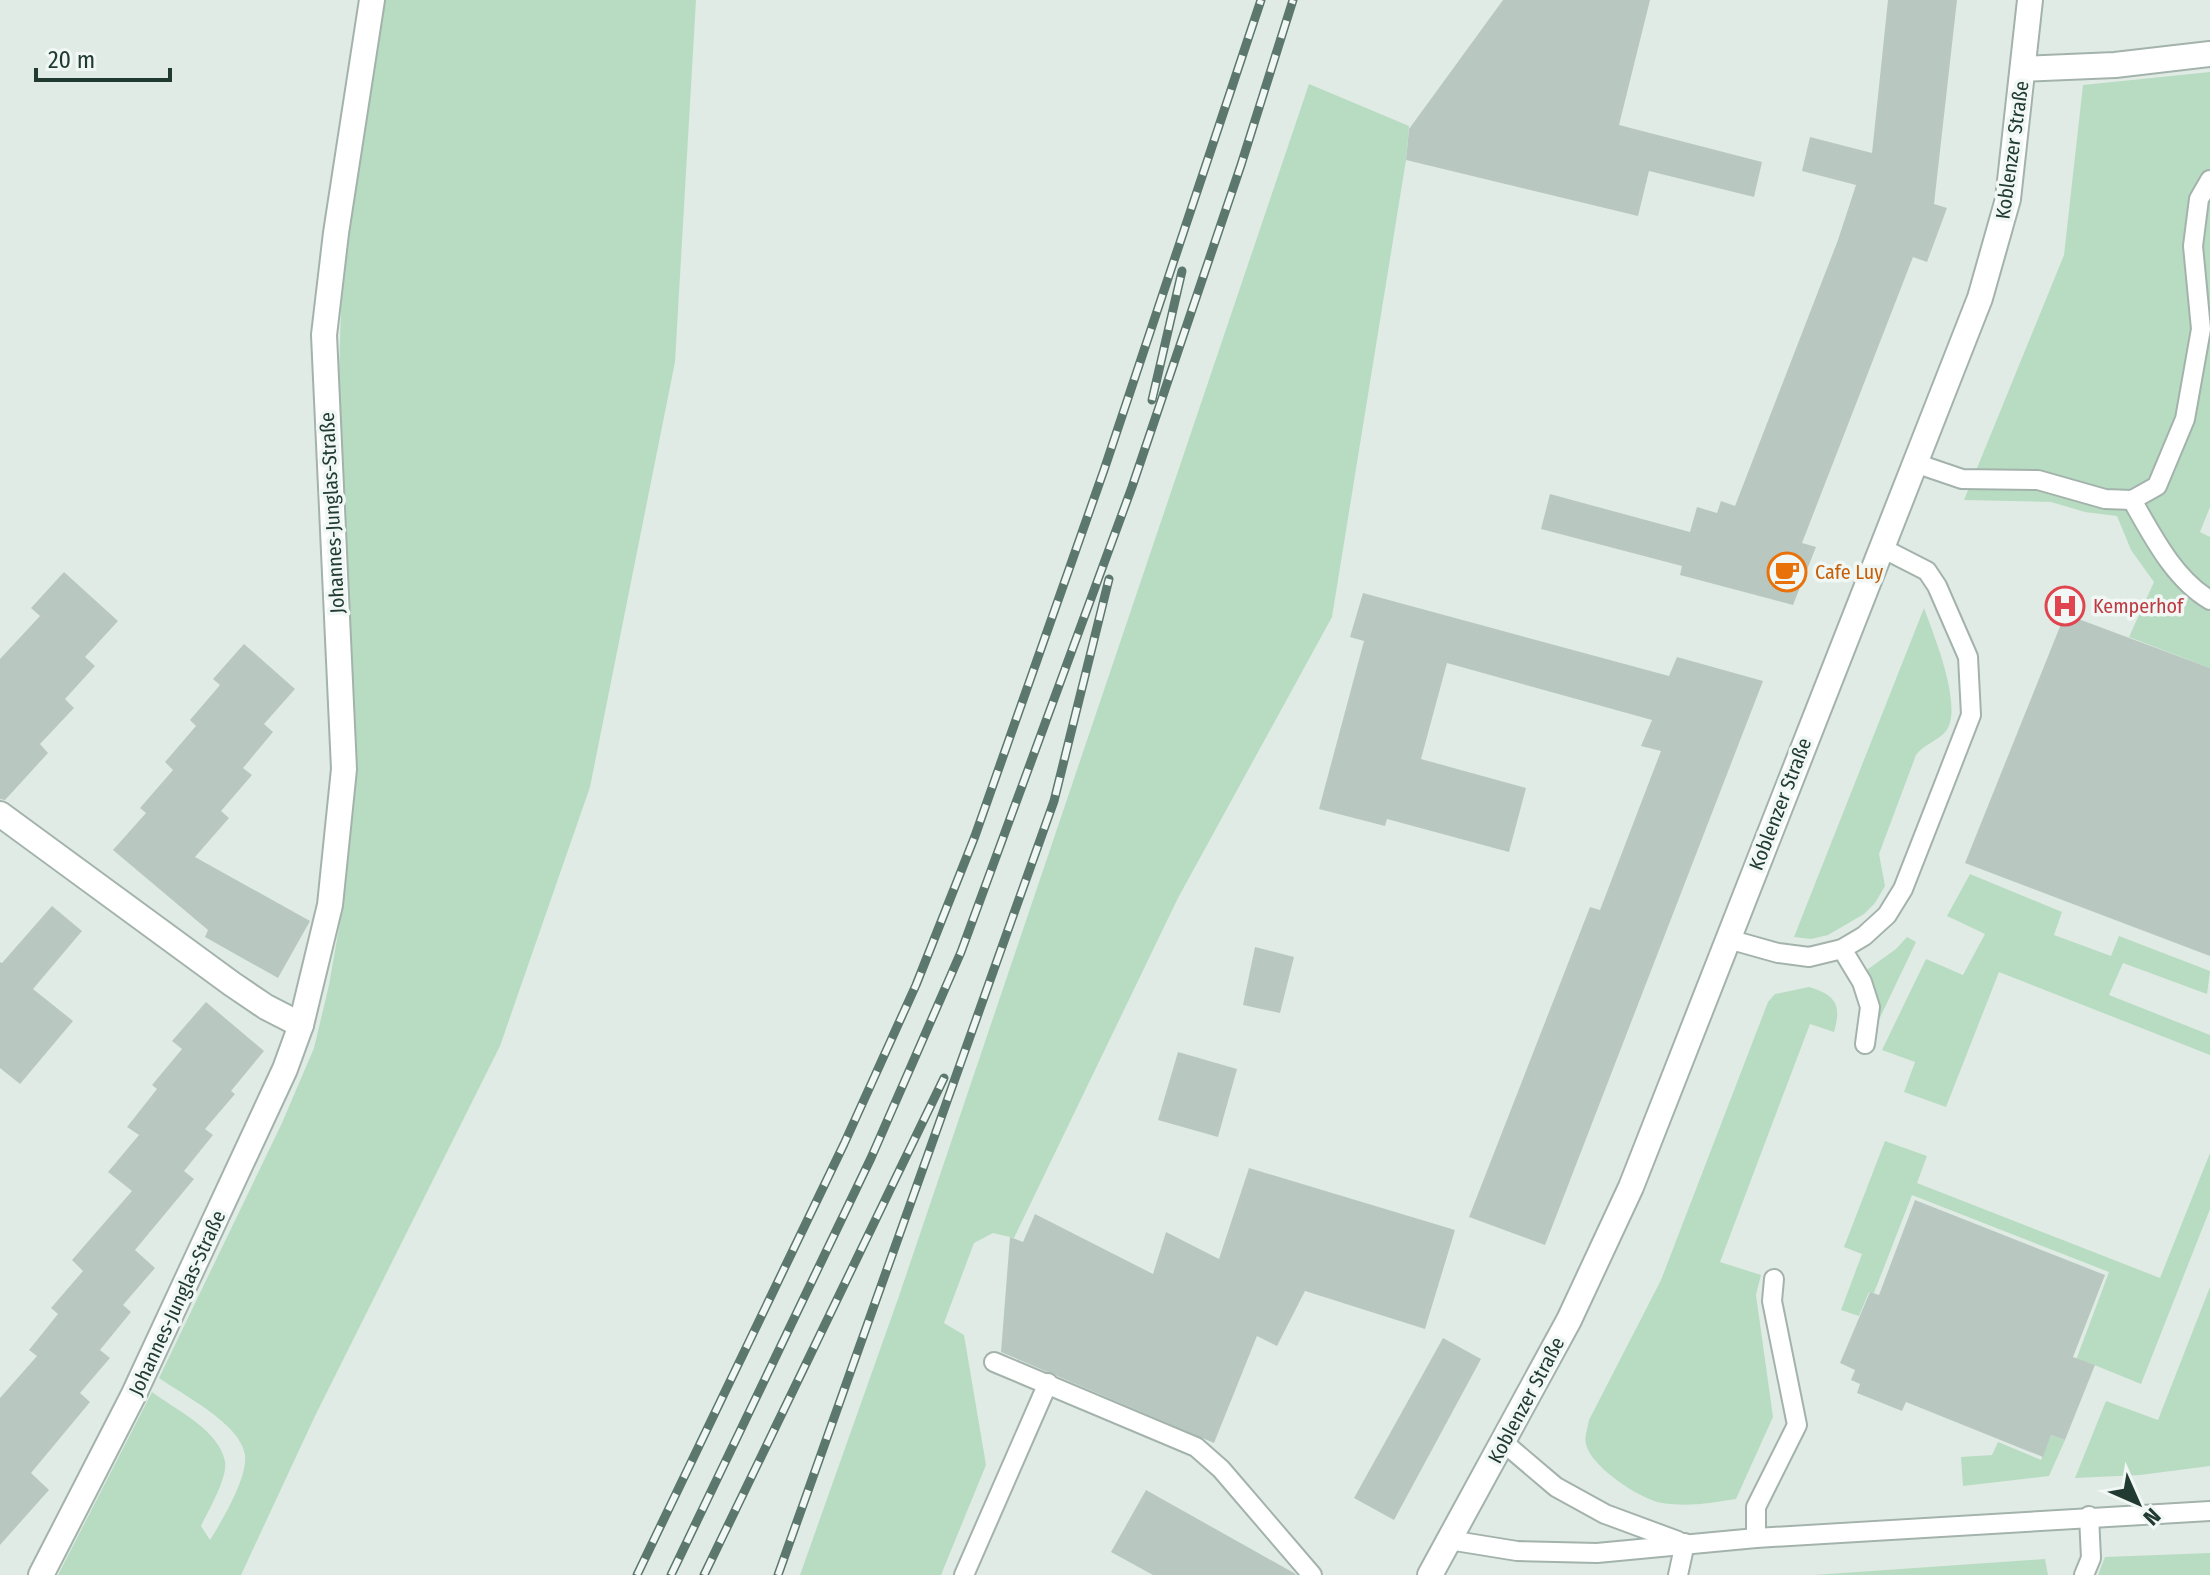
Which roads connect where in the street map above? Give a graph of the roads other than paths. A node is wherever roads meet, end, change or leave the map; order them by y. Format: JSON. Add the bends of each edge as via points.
{"nodes":[{"id":1,"x":372,"y":0,"type":"edge"},
{"id":2,"x":2030,"y":0,"type":"edge"},
{"id":3,"x":2210,"y":54,"type":"edge"},
{"id":4,"x":2023,"y":69,"type":"junction"},
{"id":5,"x":2210,"y":180,"type":"edge"},
{"id":6,"x":1915,"y":463,"type":"junction"},
{"id":7,"x":2132,"y":500,"type":"junction"},
{"id":8,"x":1882,"y":548,"type":"junction"},
{"id":9,"x":2210,"y":600,"type":"edge"},
{"id":10,"x":0,"y":814,"type":"edge"},
{"id":11,"x":1728,"y":939,"type":"junction"},
{"id":12,"x":1842,"y":949,"type":"junction"},
{"id":13,"x":301,"y":1025,"type":"junction"},
{"id":14,"x":1865,"y":1044,"type":"dead end"},
{"id":15,"x":1774,"y":1279,"type":"dead end"},
{"id":16,"x":994,"y":1362,"type":"dead end"},
{"id":17,"x":1048,"y":1383,"type":"junction"},
{"id":18,"x":1503,"y":1442,"type":"junction"},
{"id":19,"x":2210,"y":1511,"type":"edge"},
{"id":20,"x":2089,"y":1516,"type":"junction"},
{"id":21,"x":1756,"y":1538,"type":"junction"},
{"id":22,"x":1449,"y":1540,"type":"junction"},
{"id":23,"x":1685,"y":1543,"type":"junction"},
{"id":24,"x":41,"y":1575,"type":"edge"},
{"id":25,"x":964,"y":1575,"type":"edge"},
{"id":26,"x":1312,"y":1575,"type":"edge"},
{"id":27,"x":1430,"y":1575,"type":"edge"},
{"id":28,"x":1678,"y":1575,"type":"edge"},
{"id":29,"x":2084,"y":1575,"type":"edge"}],
"edges":[{"from":1,"to":13,"type":"street","name":"Johannes-Junglas-Straße","via":[[324,335],[344,769],[330,905]]},
{"from":2,"to":4,"type":"street","name":"Koblenzer Straße"},
{"from":3,"to":4,"type":"street"},
{"from":4,"to":6,"type":"street","name":"Koblenzer Straße","via":[[2008,199],[1992,264]]},
{"from":5,"to":7,"type":"lane","via":[[2199,199],[2193,246],[2201,329],[2185,419],[2157,486]]},
{"from":6,"to":7,"type":"lane","via":[[1972,481],[2038,480],[2105,499]]},
{"from":6,"to":8,"type":"street","name":"Koblenzer Straße"},
{"from":7,"to":9,"type":"lane","via":[[2154,539],[2194,590]]},
{"from":8,"to":11,"type":"street","name":"Koblenzer Straße"},
{"from":8,"to":12,"type":"lane","via":[[1927,571],[1937,586],[1968,657],[1971,715],[1903,889],[1887,915]]},
{"from":10,"to":13,"type":"street","via":[[232,984]]},
{"from":11,"to":12,"type":"lane","via":[[1809,957]]},
{"from":11,"to":18,"type":"street","name":"Koblenzer Straße","via":[[1631,1187]]},
{"from":12,"to":14,"type":"lane","via":[[1870,1007]]},
{"from":13,"to":24,"type":"street","name":"Johannes-Junglas-Straße","via":[[133,1396]]},
{"from":15,"to":21,"type":"lane","via":[[1772,1301],[1797,1425],[1756,1507]]},
{"from":16,"to":17,"type":"lane"},
{"from":17,"to":25,"type":"lane"},
{"from":17,"to":26,"type":"lane","via":[[1208,1455]]},
{"from":18,"to":22,"type":"street","name":"Koblenzer Straße"},
{"from":18,"to":23,"type":"lane","via":[[1556,1487],[1605,1514]]},
{"from":19,"to":20,"type":"lane"},
{"from":20,"to":21,"type":"lane"},
{"from":20,"to":29,"type":"lane","via":[[2091,1558]]},
{"from":21,"to":23,"type":"lane"},
{"from":22,"to":23,"type":"lane","via":[[1517,1551],[1597,1553]]},
{"from":22,"to":27,"type":"street","name":"Koblenzer Straße"},
{"from":23,"to":28,"type":"lane"}]}
